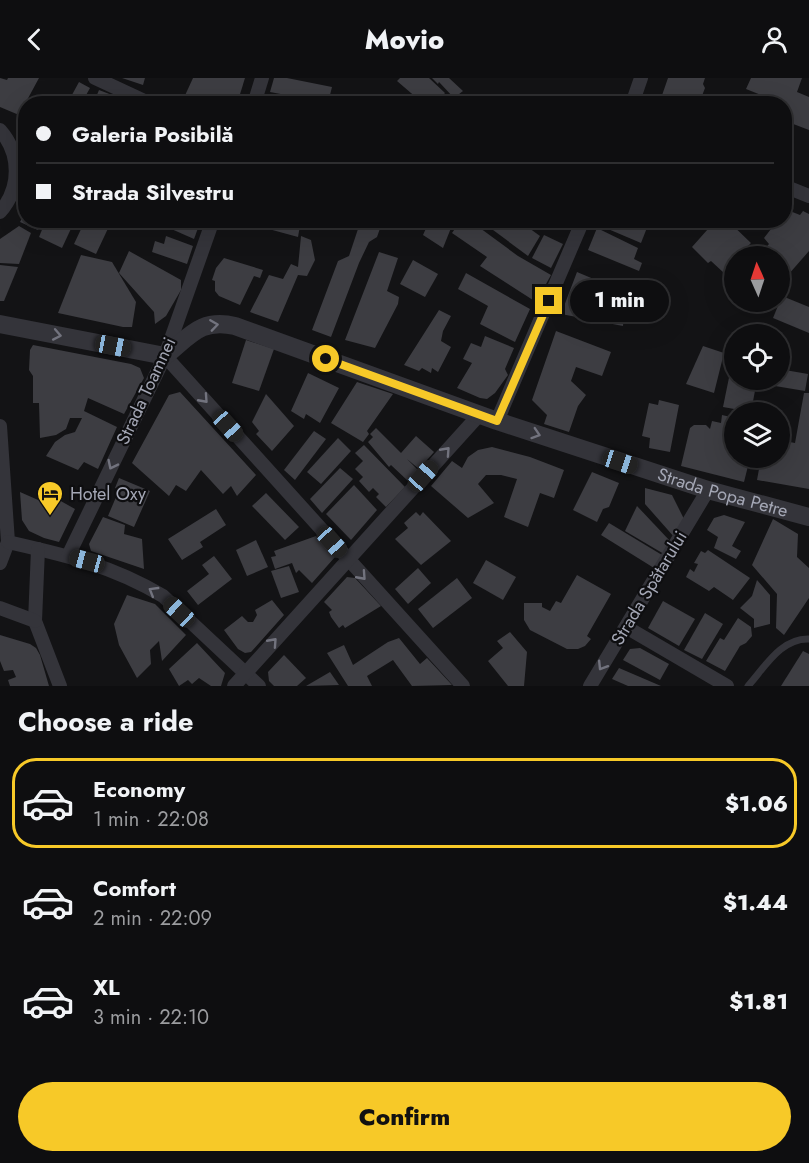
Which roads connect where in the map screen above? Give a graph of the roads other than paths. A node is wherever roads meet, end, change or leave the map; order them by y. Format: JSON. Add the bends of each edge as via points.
{"nodes":[{"id":1,"x":95,"y":78,"type":"edge"},
{"id":2,"x":262,"y":78,"type":"edge"},
{"id":3,"x":641,"y":78,"type":"edge"},
{"id":4,"x":134,"y":96,"type":"edge"},
{"id":5,"x":256,"y":96,"type":"edge"},
{"id":6,"x":635,"y":96,"type":"edge"},
{"id":7,"x":0,"y":130,"type":"edge"},
{"id":8,"x":792,"y":189,"type":"edge"},
{"id":9,"x":809,"y":196,"type":"edge"},
{"id":10,"x":0,"y":212,"type":"edge"},
{"id":11,"x":210,"y":228,"type":"edge"},
{"id":12,"x":580,"y":228,"type":"edge"},
{"id":13,"x":0,"y":324,"type":"edge"},
{"id":14,"x":165,"y":356,"type":"junction"},
{"id":15,"x":479,"y":415,"type":"junction"},
{"id":16,"x":497,"y":421,"type":"junction"},
{"id":17,"x":0,"y":426,"type":"edge"},
{"id":18,"x":708,"y":490,"type":"junction"},
{"id":19,"x":809,"y":517,"type":"edge"},
{"id":20,"x":8,"y":542,"type":"junction"},
{"id":21,"x":38,"y":549,"type":"junction"},
{"id":22,"x":68,"y":556,"type":"junction"},
{"id":23,"x":347,"y":559,"type":"junction"},
{"id":24,"x":0,"y":563,"type":"edge"},
{"id":25,"x":0,"y":608,"type":"edge"},
{"id":26,"x":35,"y":621,"type":"junction"},
{"id":27,"x":626,"y":627,"type":"junction"},
{"id":28,"x":809,"y":639,"type":"edge"},
{"id":29,"x":246,"y":673,"type":"junction"},
{"id":30,"x":60,"y":686,"type":"edge"},
{"id":31,"x":234,"y":686,"type":"edge"},
{"id":32,"x":259,"y":686,"type":"edge"},
{"id":33,"x":463,"y":686,"type":"edge"},
{"id":34,"x":590,"y":686,"type":"edge"},
{"id":35,"x":727,"y":686,"type":"edge"},
{"id":36,"x":748,"y":686,"type":"edge"}],
"edges":[{"from":1,"to":4,"type":"street"},
{"from":2,"to":5,"type":"street"},
{"from":3,"to":6,"type":"street"},
{"from":7,"to":10,"type":"street","via":[[13,150],[16,172],[12,194]]},
{"from":8,"to":9,"type":"street"},
{"from":11,"to":14,"type":"street","name":"Strada Toamnei"},
{"from":12,"to":16,"type":"street"},
{"from":13,"to":14,"type":"street","one_way":true},
{"from":14,"to":15,"type":"street","name":"Strada Popa Petre","one_way":true,"via":[[205,326],[227,324]]},
{"from":14,"to":22,"type":"street","name":"Strada Toamnei","one_way":true},
{"from":14,"to":23,"type":"street","one_way":true},
{"from":15,"to":16,"type":"street","name":"Strada Popa Petre"},
{"from":23,"to":15,"type":"street","one_way":true},
{"from":16,"to":18,"type":"street","name":"Strada Popa Petre","one_way":true},
{"from":17,"to":20,"type":"street"},
{"from":18,"to":19,"type":"street","name":"Strada Popa Petre"},
{"from":18,"to":27,"type":"street","name":"Strada Spătarului"},
{"from":20,"to":21,"type":"street"},
{"from":20,"to":24,"type":"street"},
{"from":21,"to":22,"type":"street"},
{"from":21,"to":26,"type":"street"},
{"from":29,"to":22,"type":"street","one_way":true,"via":[[163,596],[106,567]]},
{"from":29,"to":23,"type":"street","one_way":true},
{"from":23,"to":33,"type":"street","one_way":true},
{"from":25,"to":26,"type":"street"},
{"from":26,"to":30,"type":"street"},
{"from":27,"to":34,"type":"street","name":"Strada Spătarului","one_way":true},
{"from":27,"to":35,"type":"street"},
{"from":28,"to":36,"type":"lane","via":[[783,646]]},
{"from":29,"to":31,"type":"street"},
{"from":29,"to":32,"type":"street"}]}
